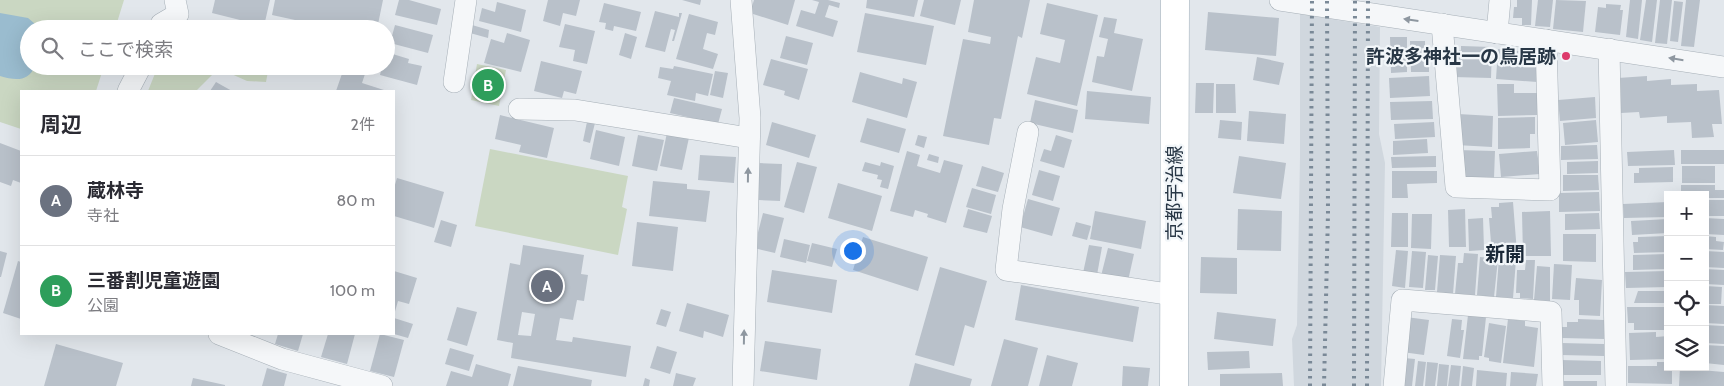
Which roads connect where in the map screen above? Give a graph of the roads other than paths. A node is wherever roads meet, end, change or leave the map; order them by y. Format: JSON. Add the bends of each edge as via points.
{"nodes":[{"id":1,"x":175,"y":0,"type":"edge"},
{"id":2,"x":466,"y":0,"type":"edge"},
{"id":3,"x":741,"y":0,"type":"edge"},
{"id":4,"x":1175,"y":0,"type":"edge"},
{"id":5,"x":1280,"y":0,"type":"edge"},
{"id":6,"x":1284,"y":0,"type":"edge"},
{"id":7,"x":1500,"y":0,"type":"edge"},
{"id":8,"x":168,"y":20,"type":"edge"},
{"id":9,"x":1442,"y":24,"type":"junction"},
{"id":10,"x":1497,"y":33,"type":"junction"},
{"id":11,"x":1546,"y":40,"type":"junction"},
{"id":12,"x":1609,"y":49,"type":"junction"},
{"id":13,"x":1724,"y":67,"type":"edge"},
{"id":14,"x":136,"y":75,"type":"edge"},
{"id":15,"x":454,"y":82,"type":"dead end"},
{"id":16,"x":129,"y":90,"type":"edge"},
{"id":17,"x":519,"y":109,"type":"dead end"},
{"id":18,"x":1028,"y":132,"type":"dead end"},
{"id":19,"x":749,"y":138,"type":"junction"},
{"id":20,"x":1174,"y":296,"type":"junction"},
{"id":21,"x":222,"y":335,"type":"edge"},
{"id":22,"x":382,"y":386,"type":"edge"},
{"id":23,"x":743,"y":386,"type":"edge"},
{"id":24,"x":1174,"y":386,"type":"edge"},
{"id":25,"x":1394,"y":386,"type":"edge"},
{"id":26,"x":1553,"y":386,"type":"edge"},
{"id":27,"x":1616,"y":386,"type":"edge"}],
"edges":[{"from":1,"to":8,"type":"street","via":[[178,14]]},
{"from":2,"to":15,"type":"street"},
{"from":3,"to":19,"type":"street"},
{"from":4,"to":20,"type":"main road","name":"京都宇治線"},
{"from":5,"to":6,"type":"street"},
{"from":9,"to":6,"type":"street","one_way":true},
{"from":7,"to":10,"type":"street"},
{"from":9,"to":10,"type":"street"},
{"from":9,"to":11,"type":"street","via":[[1456,187],[1550,190]]},
{"from":10,"to":11,"type":"street"},
{"from":11,"to":12,"type":"street"},
{"from":13,"to":12,"type":"street","one_way":true},
{"from":12,"to":27,"type":"street"},
{"from":14,"to":16,"type":"street"},
{"from":17,"to":19,"type":"street","via":[[574,110]]},
{"from":18,"to":20,"type":"street","via":[[1013,209],[1006,270]]},
{"from":23,"to":19,"type":"street","one_way":true},
{"from":20,"to":24,"type":"main road","name":"京都宇治線"},
{"from":21,"to":22,"type":"street","via":[[282,359]]},
{"from":25,"to":26,"type":"street","via":[[1402,300],[1552,312]]}]}
